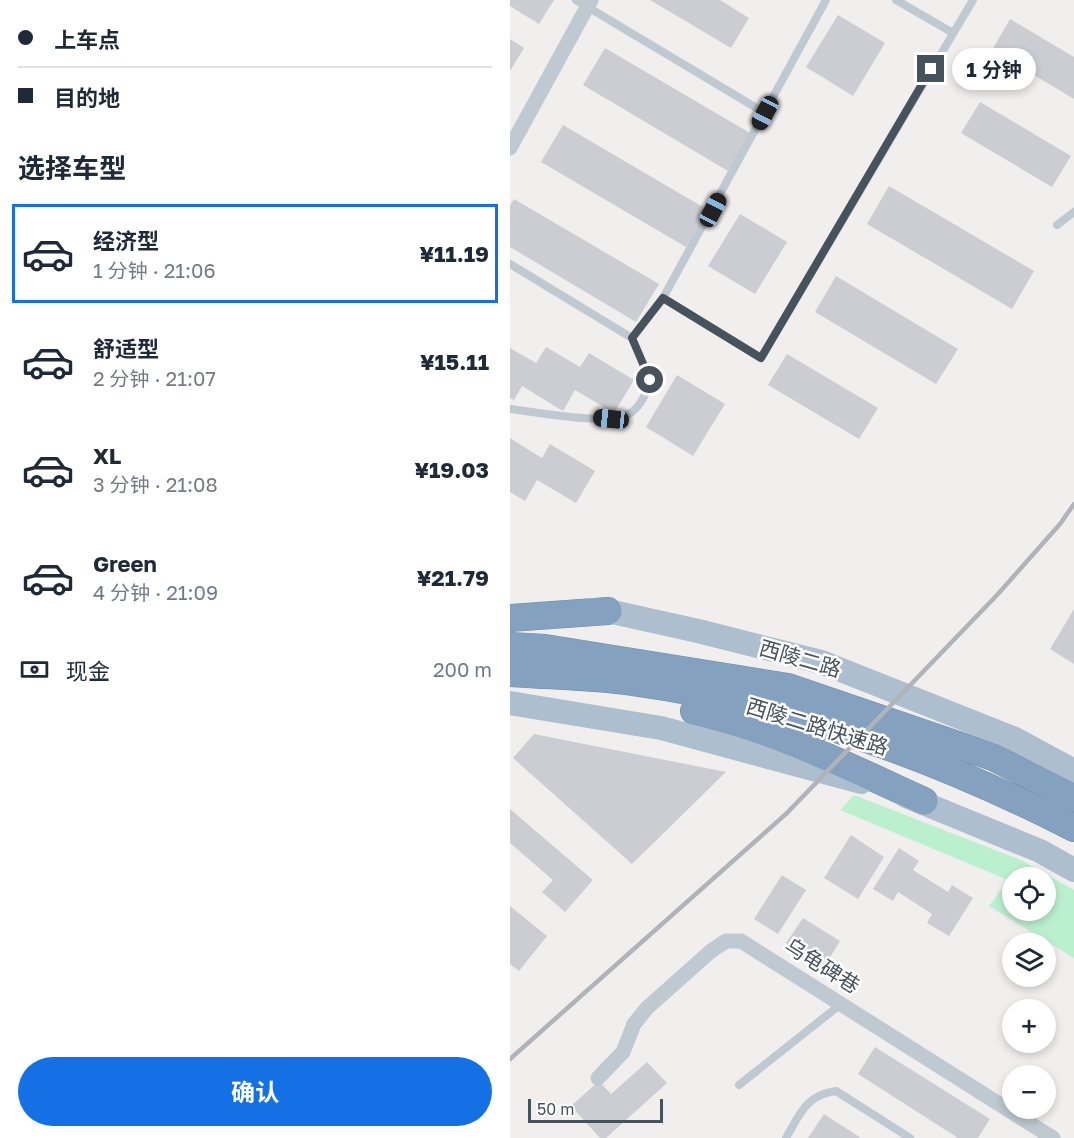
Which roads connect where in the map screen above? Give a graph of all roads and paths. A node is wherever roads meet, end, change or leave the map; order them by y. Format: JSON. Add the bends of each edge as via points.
{"nodes":[{"id":1,"x":826,"y":0,"type":"edge"},
{"id":2,"x":896,"y":0,"type":"edge"},
{"id":3,"x":973,"y":0,"type":"edge"},
{"id":4,"x":585,"y":2,"type":"edge"},
{"id":5,"x":953,"y":33,"type":"junction"},
{"id":6,"x":765,"y":113,"type":"junction"},
{"id":7,"x":510,"y":148,"type":"edge"},
{"id":8,"x":1074,"y":212,"type":"edge"},
{"id":9,"x":1057,"y":225,"type":"dead end"},
{"id":10,"x":510,"y":264,"type":"edge"},
{"id":11,"x":663,"y":298,"type":"junction"},
{"id":12,"x":632,"y":338,"type":"junction"},
{"id":13,"x":510,"y":409,"type":"edge"},
{"id":14,"x":510,"y":604,"type":"edge"},
{"id":15,"x":608,"y":611,"type":"junction"},
{"id":16,"x":510,"y":618,"type":"edge"},
{"id":17,"x":510,"y":646,"type":"edge"},
{"id":18,"x":510,"y":675,"type":"edge"},
{"id":19,"x":783,"y":698,"type":"junction"},
{"id":20,"x":510,"y":703,"type":"edge"},
{"id":21,"x":1074,"y":771,"type":"edge"},
{"id":22,"x":1074,"y":798,"type":"edge"},
{"id":23,"x":924,"y":801,"type":"junction"},
{"id":24,"x":1074,"y":828,"type":"edge"},
{"id":25,"x":1074,"y":870,"type":"edge"},
{"id":26,"x":841,"y":1004,"type":"junction"},
{"id":27,"x":598,"y":1078,"type":"dead end"},
{"id":28,"x":739,"y":1085,"type":"dead end"},
{"id":29,"x":786,"y":1138,"type":"edge"},
{"id":30,"x":910,"y":1138,"type":"edge"},
{"id":31,"x":1053,"y":1138,"type":"edge"}],
"edges":[{"from":1,"to":6,"type":"lane"},
{"from":2,"to":5,"type":"lane"},
{"from":3,"to":5,"type":"lane"},
{"from":4,"to":6,"type":"lane"},
{"from":4,"to":7,"type":"street"},
{"from":5,"to":11,"type":"lane","via":[[761,358]]},
{"from":6,"to":11,"type":"lane"},
{"from":8,"to":9,"type":"lane"},
{"from":10,"to":12,"type":"lane"},
{"from":11,"to":12,"type":"lane"},
{"from":12,"to":13,"type":"lane","via":[[650,380],[645,396],[631,413],[611,419]]},
{"from":14,"to":15,"type":"main road","name":"西陵二路"},
{"from":15,"to":16,"type":"highway"},
{"from":15,"to":21,"type":"main road","name":"西陵二路","via":[[821,662],[1015,739]]},
{"from":17,"to":19,"type":"highway","name":"西陵二路快速路","via":[[545,648]]},
{"from":18,"to":19,"type":"highway","name":"西陵二路快速路","via":[[632,682]]},
{"from":18,"to":23,"type":"highway","via":[[723,718],[789,740]]},
{"from":19,"to":22,"type":"highway","name":"西陵二路快速路","via":[[993,757]]},
{"from":19,"to":24,"type":"highway","name":"西陵二路快速路","via":[[1020,800]]},
{"from":20,"to":23,"type":"main road","via":[[661,728]]},
{"from":23,"to":25,"type":"main road","via":[[1040,851]]},
{"from":26,"to":27,"type":"street","name":"乌龟碑巷","via":[[741,941],[726,941],[647,1008],[634,1024],[623,1052]]},
{"from":26,"to":28,"type":"lane"},
{"from":26,"to":31,"type":"street","name":"乌龟碑巷"},
{"from":29,"to":30,"type":"lane","via":[[804,1106],[820,1093],[836,1090]]}]}
